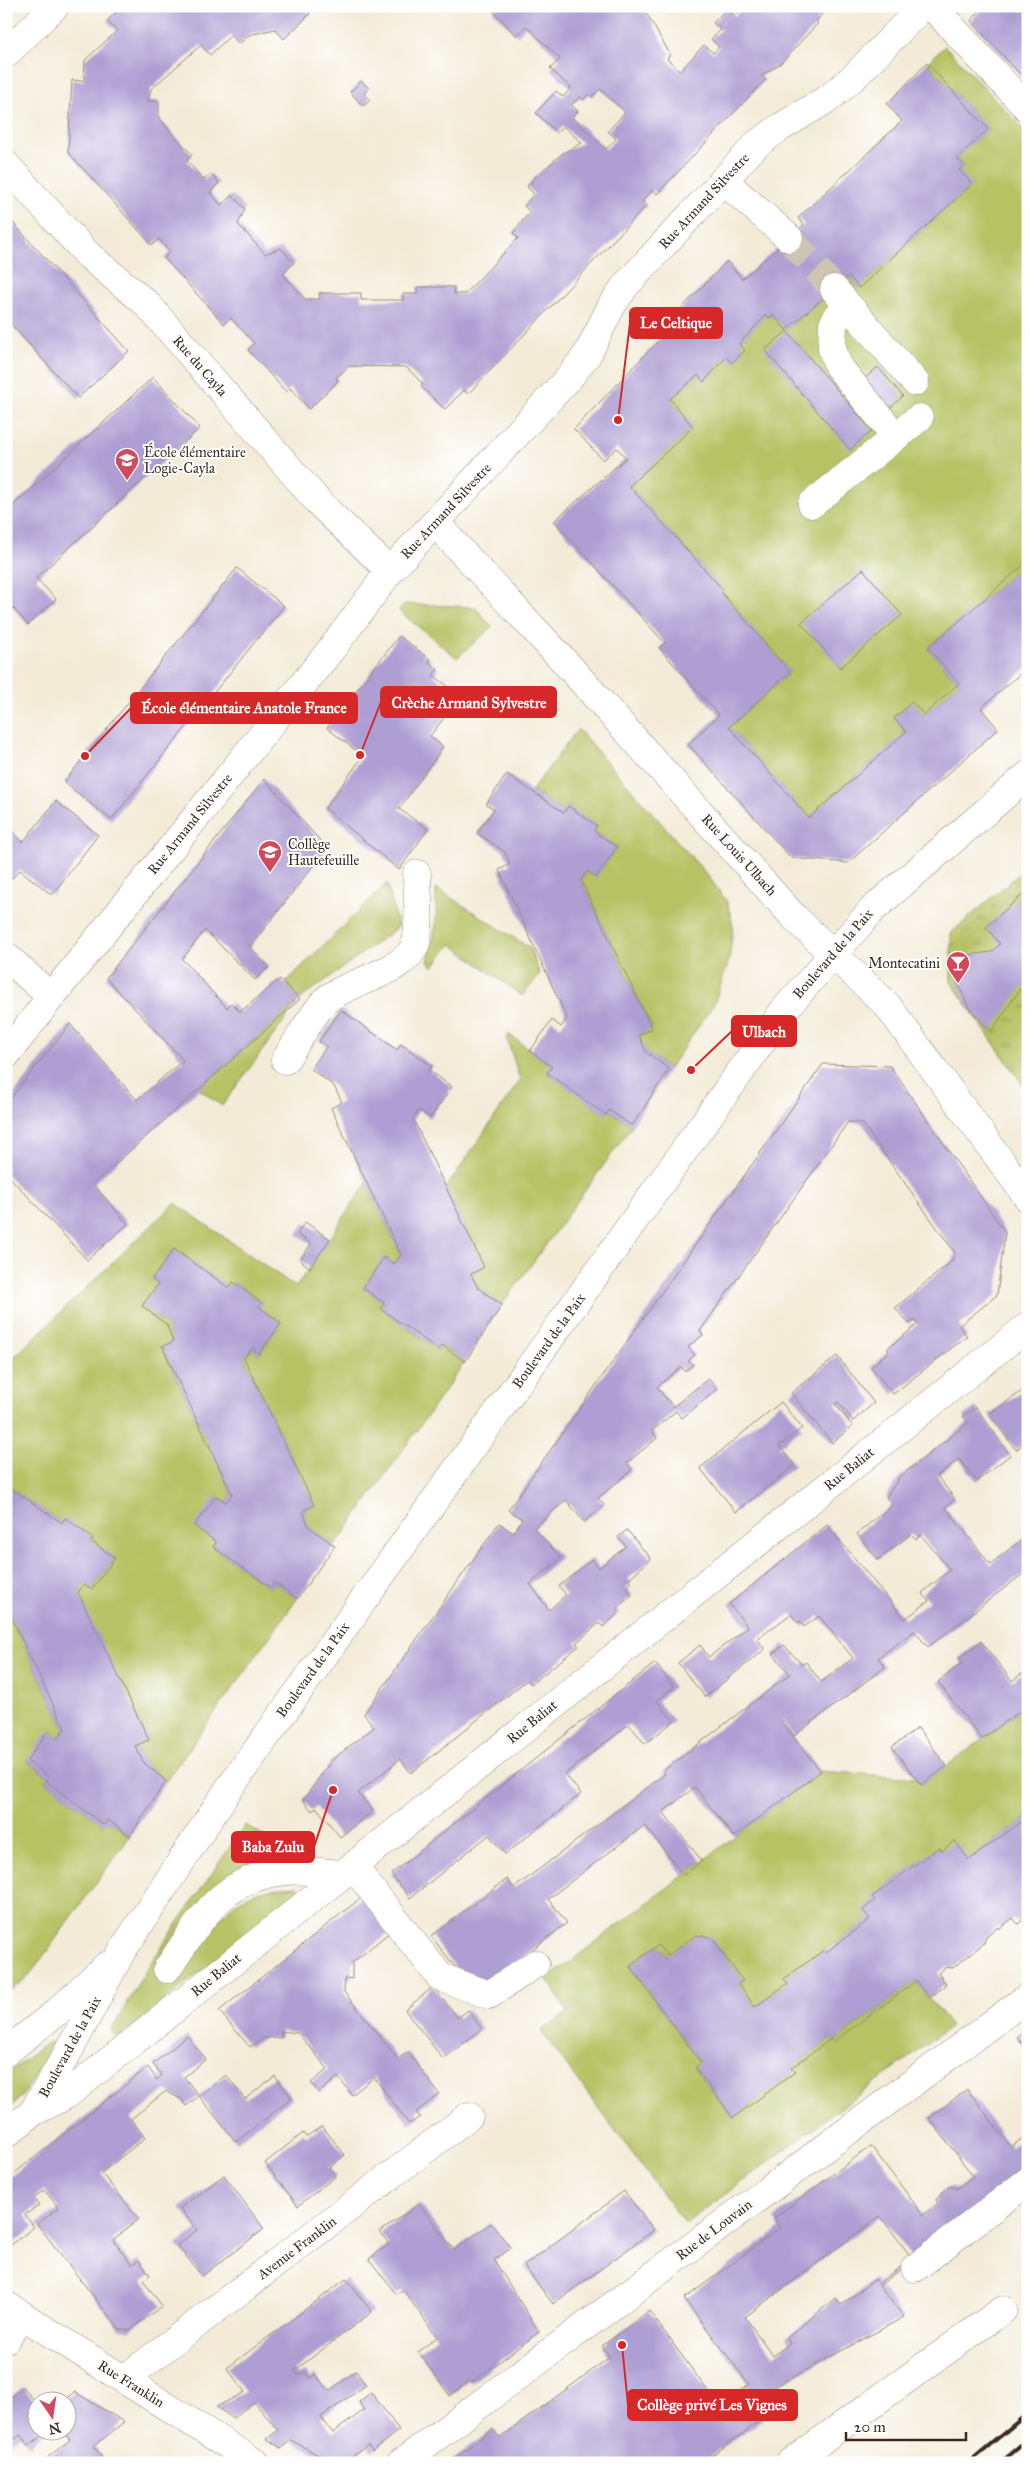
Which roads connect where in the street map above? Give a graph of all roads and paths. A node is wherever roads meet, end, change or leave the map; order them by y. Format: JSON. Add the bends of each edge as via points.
{"nodes":[{"id":1,"x":55,"y":6,"type":"edge"},
{"id":2,"x":923,"y":6,"type":"edge"},
{"id":3,"x":932,"y":6,"type":"edge"},
{"id":4,"x":6,"y":54,"type":"edge"},
{"id":5,"x":1028,"y":108,"type":"edge"},
{"id":6,"x":6,"y":165,"type":"edge"},
{"id":7,"x":723,"y":180,"type":"junction"},
{"id":8,"x":789,"y":238,"type":"tunnel mouth"},
{"id":9,"x":915,"y":382,"type":"dead end"},
{"id":10,"x":919,"y":418,"type":"dead end"},
{"id":11,"x":896,"y":437,"type":"junction"},
{"id":12,"x":812,"y":504,"type":"dead end"},
{"id":13,"x":436,"y":524,"type":"junction"},
{"id":14,"x":390,"y":571,"type":"junction"},
{"id":15,"x":1028,"y":775,"type":"edge"},
{"id":16,"x":417,"y":874,"type":"dead end"},
{"id":17,"x":834,"y":952,"type":"junction"},
{"id":18,"x":6,"y":956,"type":"edge"},
{"id":19,"x":50,"y":997,"type":"junction"},
{"id":20,"x":6,"y":1055,"type":"edge"},
{"id":21,"x":285,"y":1060,"type":"dead end"},
{"id":22,"x":1028,"y":1198,"type":"edge"},
{"id":23,"x":1028,"y":1326,"type":"edge"},
{"id":24,"x":348,"y":1870,"type":"junction"},
{"id":25,"x":122,"y":1951,"type":"junction"},
{"id":26,"x":535,"y":1964,"type":"dead end"},
{"id":27,"x":167,"y":1969,"type":"dead end"},
{"id":28,"x":1028,"y":1997,"type":"edge"},
{"id":29,"x":6,"y":2052,"type":"edge"},
{"id":30,"x":33,"y":2112,"type":"junction"},
{"id":31,"x":469,"y":2116,"type":"dead end"},
{"id":32,"x":6,"y":2134,"type":"edge"},
{"id":33,"x":1028,"y":2181,"type":"edge"},
{"id":34,"x":915,"y":2268,"type":"dead end"},
{"id":35,"x":13,"y":2310,"type":"edge"},
{"id":36,"x":1003,"y":2310,"type":"dead end"},
{"id":37,"x":6,"y":2339,"type":"edge"},
{"id":38,"x":124,"y":2379,"type":"junction"},
{"id":39,"x":256,"y":2463,"type":"edge"},
{"id":40,"x":401,"y":2463,"type":"edge"},
{"id":41,"x":790,"y":2463,"type":"edge"}],
"edges":[{"from":1,"to":4,"type":"street"},
{"from":2,"to":7,"type":"street","name":"Rue Armand Silvestre","via":[[848,82],[829,98],[757,144]]},
{"from":3,"to":5,"type":"street"},
{"from":6,"to":14,"type":"street","name":"Rue du Cayla","via":[[88,255],[146,304],[320,504]]},
{"from":7,"to":8,"type":"street"},
{"from":7,"to":13,"type":"street","name":"Rue Armand Silvestre","via":[[626,285],[587,355],[567,380]]},
{"from":9,"to":11,"type":"street","via":[[840,296],[833,324],[832,349],[838,366]]},
{"from":10,"to":11,"type":"street"},
{"from":11,"to":12,"type":"street"},
{"from":13,"to":14,"type":"street","name":"Rue Armand Silvestre"},
{"from":13,"to":17,"type":"street","name":"Rue Louis Ulbach","via":[[794,917]]},
{"from":14,"to":19,"type":"street","name":"Rue Armand Silvestre","via":[[334,647]]},
{"from":15,"to":17,"type":"street","name":"Boulevard de la Paix","via":[[873,909]]},
{"from":16,"to":21,"type":"street","via":[[416,943],[408,957],[397,965],[349,985],[325,1001]]},
{"from":17,"to":22,"type":"street","name":"Rue Louis Ulbach","via":[[887,1004]]},
{"from":17,"to":25,"type":"street","name":"Boulevard de la Paix","via":[[785,1009],[226,1793]]},
{"from":18,"to":19,"type":"street"},
{"from":19,"to":20,"type":"street","name":"Rue Armand Silvestre"},
{"from":23,"to":24,"type":"street","name":"Rue Baliat"},
{"from":24,"to":26,"type":"street","via":[[440,1977],[489,1995]]},
{"from":24,"to":27,"type":"street","via":[[286,1871],[259,1876],[232,1887],[214,1903]]},
{"from":24,"to":30,"type":"street","name":"Rue Baliat","via":[[68,2094]]},
{"from":25,"to":29,"type":"street","name":"Boulevard de la Paix","via":[[58,2011]]},
{"from":25,"to":30,"type":"street","name":"Boulevard de la Paix"},
{"from":28,"to":40,"type":"street","name":"Rue de Louvain"},
{"from":30,"to":32,"type":"street","name":"Boulevard de la Paix"},
{"from":31,"to":38,"type":"street","name":"Avenue Franklin"},
{"from":33,"to":34,"type":"street"},
{"from":35,"to":37,"type":"street"},
{"from":35,"to":38,"type":"street","name":"Rue Franklin"},
{"from":36,"to":41,"type":"street"},
{"from":38,"to":39,"type":"street","name":"Rue Franklin"}]}
